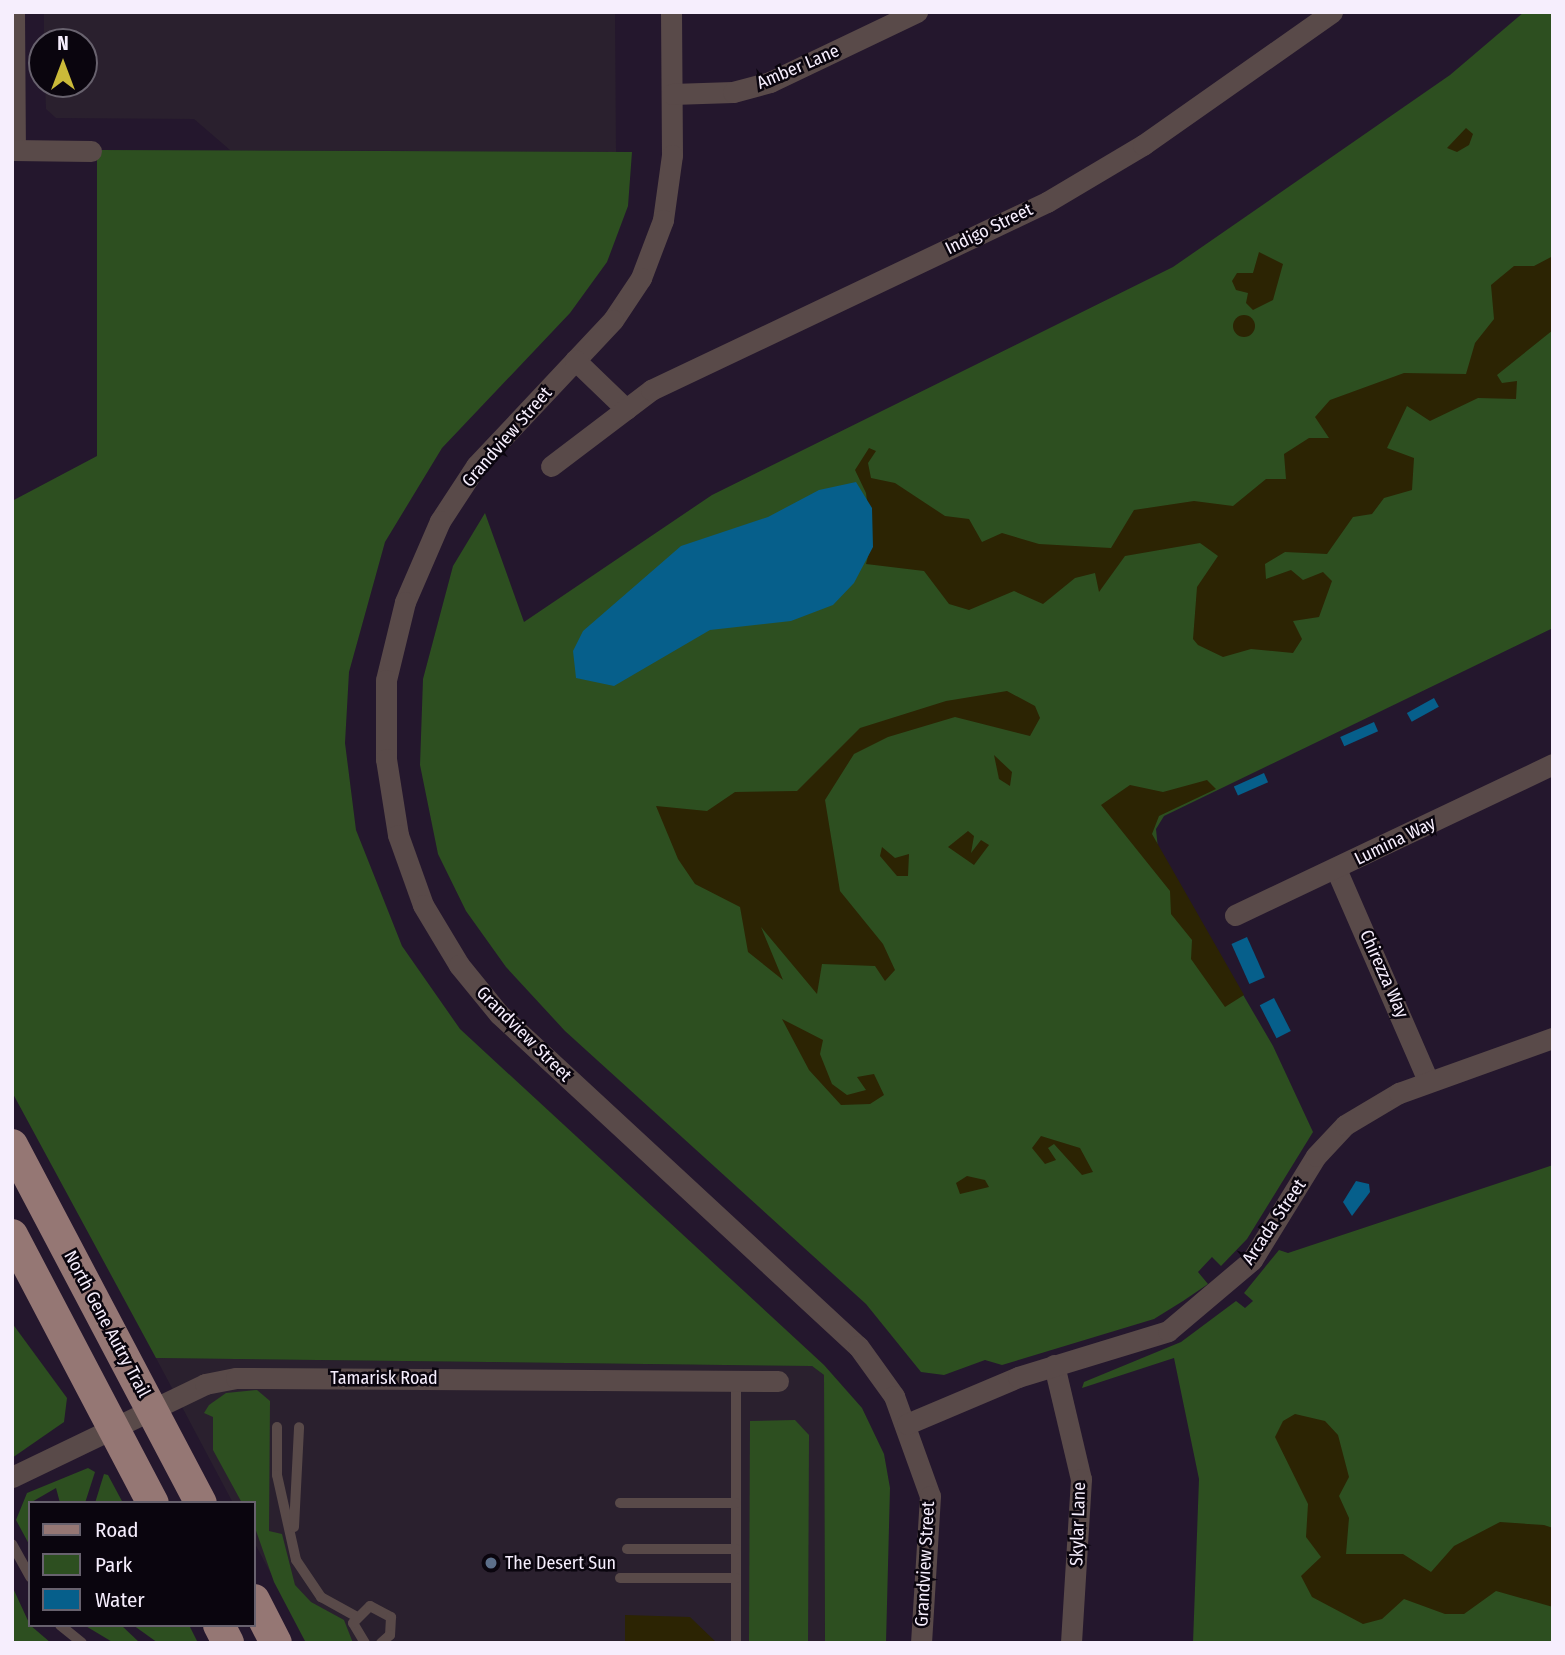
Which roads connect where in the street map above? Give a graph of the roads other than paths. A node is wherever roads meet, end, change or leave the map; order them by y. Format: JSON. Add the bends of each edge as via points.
{"nodes":[{"id":1,"x":14,"y":12,"type":"edge"},
{"id":2,"x":671,"y":12,"type":"edge"},
{"id":3,"x":917,"y":12,"type":"edge"},
{"id":4,"x":1327,"y":13,"type":"edge"},
{"id":5,"x":672,"y":94,"type":"junction"},
{"id":6,"x":13,"y":150,"type":"edge"},
{"id":7,"x":91,"y":151,"type":"dead end"},
{"id":8,"x":575,"y":360,"type":"junction"},
{"id":9,"x":626,"y":410,"type":"junction"},
{"id":10,"x":551,"y":466,"type":"dead end"},
{"id":11,"x":1553,"y":764,"type":"edge"},
{"id":12,"x":1336,"y":869,"type":"junction"},
{"id":13,"x":1235,"y":915,"type":"dead end"},
{"id":14,"x":1553,"y":1038,"type":"edge"},
{"id":15,"x":1428,"y":1081,"type":"junction"},
{"id":16,"x":12,"y":1145,"type":"edge"},
{"id":17,"x":12,"y":1235,"type":"edge"},
{"id":18,"x":1054,"y":1365,"type":"junction"},
{"id":19,"x":736,"y":1380,"type":"junction"},
{"id":20,"x":778,"y":1381,"type":"dead end"},
{"id":21,"x":151,"y":1409,"type":"junction"},
{"id":22,"x":907,"y":1424,"type":"junction"},
{"id":23,"x":114,"y":1425,"type":"junction"},
{"id":24,"x":277,"y":1427,"type":"dead end"},
{"id":25,"x":299,"y":1427,"type":"dead end"},
{"id":26,"x":12,"y":1477,"type":"edge"},
{"id":27,"x":152,"y":1501,"type":"edge"},
{"id":28,"x":200,"y":1501,"type":"edge"},
{"id":29,"x":620,"y":1503,"type":"dead end"},
{"id":30,"x":736,"y":1503,"type":"junction"},
{"id":31,"x":294,"y":1536,"type":"junction"},
{"id":32,"x":12,"y":1545,"type":"edge"},
{"id":33,"x":627,"y":1549,"type":"dead end"},
{"id":34,"x":736,"y":1549,"type":"junction"},
{"id":35,"x":28,"y":1573,"type":"edge"},
{"id":36,"x":620,"y":1578,"type":"dead end"},
{"id":37,"x":736,"y":1578,"type":"junction"},
{"id":38,"x":256,"y":1604,"type":"edge"},
{"id":39,"x":355,"y":1616,"type":"junction"},
{"id":40,"x":62,"y":1627,"type":"edge"},
{"id":41,"x":220,"y":1627,"type":"edge"},
{"id":42,"x":82,"y":1643,"type":"edge"},
{"id":43,"x":228,"y":1643,"type":"edge"},
{"id":44,"x":276,"y":1643,"type":"edge"},
{"id":45,"x":365,"y":1643,"type":"edge"},
{"id":46,"x":381,"y":1643,"type":"edge"},
{"id":47,"x":736,"y":1643,"type":"edge"},
{"id":48,"x":921,"y":1643,"type":"edge"},
{"id":49,"x":1071,"y":1643,"type":"edge"}],
"edges":[{"from":1,"to":6,"type":"street"},
{"from":2,"to":5,"type":"street","name":"Grandview Street"},
{"from":3,"to":5,"type":"street","name":"Amber Lane","via":[[770,82],[733,92]]},
{"from":4,"to":9,"type":"street","name":"Indigo Street","via":[[1143,145],[1046,202],[652,390]]},
{"from":5,"to":8,"type":"street","name":"Grandview Street","via":[[663,220],[641,278]]},
{"from":6,"to":7,"type":"street"},
{"from":8,"to":9,"type":"street"},
{"from":8,"to":22,"type":"street","name":"Grandview Street","via":[[476,466],[440,521],[405,602],[386,680],[386,759],[398,835],[423,905],[459,965],[499,1014],[858,1346]]},
{"from":9,"to":10,"type":"street","name":"Indigo Street"},
{"from":11,"to":12,"type":"street","name":"Lumina Way"},
{"from":12,"to":13,"type":"street","name":"Lumina Way"},
{"from":12,"to":15,"type":"street","name":"Chirezza Way"},
{"from":14,"to":15,"type":"street","name":"Arcada Street"},
{"from":15,"to":18,"type":"street","name":"Arcada Street","via":[[1380,1101],[1331,1138],[1252,1260],[1194,1314],[1138,1345]]},
{"from":16,"to":21,"type":"main road","name":"North Gene Autry Trail"},
{"from":17,"to":23,"type":"main road"},
{"from":18,"to":22,"type":"street","name":"Arcada Street"},
{"from":18,"to":49,"type":"street","name":"Skylar Lane","via":[[1081,1479]]},
{"from":19,"to":20,"type":"street","name":"Tamarisk Road"},
{"from":19,"to":21,"type":"street","name":"Tamarisk Road","via":[[236,1378]]},
{"from":19,"to":30,"type":"lane"},
{"from":21,"to":23,"type":"street","name":"Tamarisk Road"},
{"from":21,"to":28,"type":"main road","name":"North Gene Autry Trail"},
{"from":22,"to":48,"type":"street","name":"Grandview Street","via":[[930,1496]]},
{"from":23,"to":26,"type":"street","name":"Tamarisk Road"},
{"from":23,"to":27,"type":"main road"},
{"from":24,"to":31,"type":"lane","via":[[277,1475]]},
{"from":25,"to":31,"type":"lane"},
{"from":29,"to":30,"type":"lane"},
{"from":30,"to":34,"type":"lane"},
{"from":31,"to":39,"type":"lane","via":[[306,1581]]},
{"from":32,"to":35,"type":"lane"},
{"from":33,"to":34,"type":"lane"},
{"from":34,"to":37,"type":"lane"},
{"from":36,"to":37,"type":"lane"},
{"from":37,"to":47,"type":"lane"},
{"from":38,"to":44,"type":"main road"},
{"from":39,"to":45,"type":"lane","via":[[353,1629]]},
{"from":39,"to":46,"type":"lane","via":[[370,1605],[387,1612],[392,1629]]},
{"from":40,"to":42,"type":"lane"},
{"from":41,"to":43,"type":"main road"}]}
